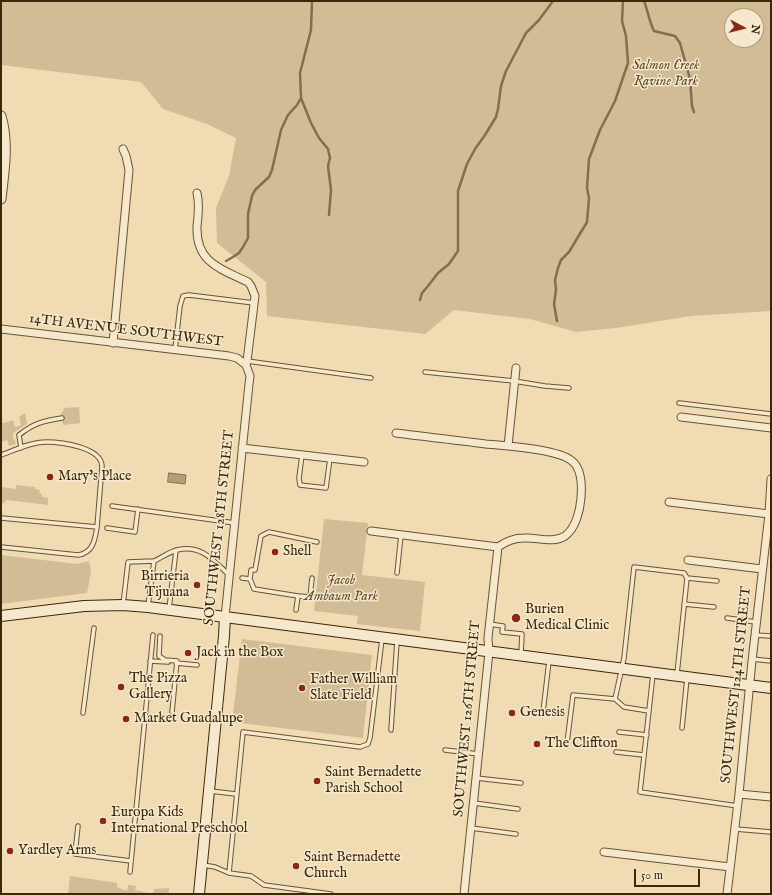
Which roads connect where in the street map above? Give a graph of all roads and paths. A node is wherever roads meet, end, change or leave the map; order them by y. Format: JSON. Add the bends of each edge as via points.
{"nodes":[{"id":1,"x":1,"y":116,"type":"edge"},
{"id":2,"x":122,"y":149,"type":"dead end"},
{"id":3,"x":2,"y":176,"type":"edge"},
{"id":4,"x":197,"y":193,"type":"dead end"},
{"id":5,"x":1,"y":199,"type":"edge"},
{"id":6,"x":255,"y":303,"type":"junction"},
{"id":7,"x":1,"y":329,"type":"edge"},
{"id":8,"x":113,"y":343,"type":"junction"},
{"id":9,"x":175,"y":350,"type":"junction"},
{"id":10,"x":246,"y":363,"type":"junction"},
{"id":11,"x":516,"y":368,"type":"dead end"},
{"id":12,"x":425,"y":372,"type":"dead end"},
{"id":13,"x":370,"y":378,"type":"dead end"},
{"id":14,"x":514,"y":381,"type":"junction"},
{"id":15,"x":569,"y":388,"type":"dead end"},
{"id":16,"x":679,"y":403,"type":"dead end"},
{"id":17,"x":771,"y":414,"type":"edge"},
{"id":18,"x":681,"y":417,"type":"dead end"},
{"id":19,"x":62,"y":418,"type":"dead end"},
{"id":20,"x":771,"y":428,"type":"edge"},
{"id":21,"x":396,"y":433,"type":"dead end"},
{"id":22,"x":508,"y":446,"type":"junction"},
{"id":23,"x":21,"y":448,"type":"junction"},
{"id":24,"x":242,"y":448,"type":"junction"},
{"id":25,"x":1,"y":455,"type":"edge"},
{"id":26,"x":302,"y":455,"type":"junction"},
{"id":27,"x":330,"y":458,"type":"junction"},
{"id":28,"x":364,"y":462,"type":"dead end"},
{"id":29,"x":771,"y":479,"type":"edge"},
{"id":30,"x":771,"y":484,"type":"edge"},
{"id":31,"x":669,"y":502,"type":"dead end"},
{"id":32,"x":112,"y":506,"type":"dead end"},
{"id":33,"x":138,"y":509,"type":"junction"},
{"id":34,"x":768,"y":514,"type":"junction"},
{"id":35,"x":1,"y":518,"type":"edge"},
{"id":36,"x":235,"y":523,"type":"junction"},
{"id":37,"x":96,"y":528,"type":"junction"},
{"id":38,"x":107,"y":528,"type":"dead end"},
{"id":39,"x":769,"y":528,"type":"edge"},
{"id":40,"x":371,"y":531,"type":"dead end"},
{"id":41,"x":401,"y":535,"type":"junction"},
{"id":42,"x":316,"y":542,"type":"dead end"},
{"id":43,"x":498,"y":547,"type":"junction"},
{"id":44,"x":1,"y":548,"type":"edge"},
{"id":45,"x":176,"y":550,"type":"junction"},
{"id":46,"x":688,"y":560,"type":"dead end"},
{"id":47,"x":154,"y":561,"type":"junction"},
{"id":48,"x":762,"y":569,"type":"junction"},
{"id":49,"x":397,"y":573,"type":"dead end"},
{"id":50,"x":229,"y":576,"type":"junction"},
{"id":51,"x":242,"y":578,"type":"dead end"},
{"id":52,"x":312,"y":578,"type":"dead end"},
{"id":53,"x":687,"y":578,"type":"junction"},
{"id":54,"x":250,"y":579,"type":"junction"},
{"id":55,"x":717,"y":581,"type":"dead end"},
{"id":56,"x":298,"y":596,"type":"junction"},
{"id":57,"x":684,"y":604,"type":"junction"},
{"id":58,"x":123,"y":605,"type":"junction"},
{"id":59,"x":148,"y":607,"type":"junction"},
{"id":60,"x":714,"y":607,"type":"dead end"},
{"id":61,"x":169,"y":610,"type":"junction"},
{"id":62,"x":296,"y":610,"type":"dead end"},
{"id":63,"x":1,"y":616,"type":"edge"},
{"id":64,"x":225,"y":617,"type":"junction"},
{"id":65,"x":726,"y":618,"type":"dead end"},
{"id":66,"x":756,"y":622,"type":"junction"},
{"id":67,"x":489,"y":624,"type":"junction"},
{"id":68,"x":94,"y":628,"type":"dead end"},
{"id":69,"x":755,"y":634,"type":"junction"},
{"id":70,"x":153,"y":635,"type":"dead end"},
{"id":71,"x":160,"y":636,"type":"dead end"},
{"id":72,"x":771,"y":636,"type":"edge"},
{"id":73,"x":382,"y":638,"type":"junction"},
{"id":74,"x":397,"y":640,"type":"junction"},
{"id":75,"x":489,"y":652,"type":"junction"},
{"id":76,"x":520,"y":656,"type":"junction"},
{"id":77,"x":752,"y":659,"type":"junction"},
{"id":78,"x":549,"y":660,"type":"junction"},
{"id":79,"x":150,"y":661,"type":"junction"},
{"id":80,"x":771,"y":661,"type":"edge"},
{"id":81,"x":177,"y":663,"type":"junction"},
{"id":82,"x":197,"y":664,"type":"dead end"},
{"id":83,"x":622,"y":668,"type":"junction"},
{"id":84,"x":654,"y":672,"type":"junction"},
{"id":85,"x":676,"y":676,"type":"junction"},
{"id":86,"x":687,"y":677,"type":"junction"},
{"id":87,"x":749,"y":685,"type":"junction"},
{"id":88,"x":771,"y":688,"type":"edge"},
{"id":89,"x":615,"y":699,"type":"junction"},
{"id":90,"x":649,"y":711,"type":"junction"},
{"id":91,"x":172,"y":712,"type":"dead end"},
{"id":92,"x":543,"y":712,"type":"dead end"},
{"id":93,"x":83,"y":713,"type":"dead end"},
{"id":94,"x":682,"y":728,"type":"dead end"},
{"id":95,"x":391,"y":730,"type":"dead end"},
{"id":96,"x":619,"y":732,"type":"dead end"},
{"id":97,"x":647,"y":735,"type":"junction"},
{"id":98,"x":567,"y":743,"type":"dead end"},
{"id":99,"x":445,"y":750,"type":"dead end"},
{"id":100,"x":616,"y":752,"type":"dead end"},
{"id":101,"x":479,"y":754,"type":"junction"},
{"id":102,"x":644,"y":755,"type":"junction"},
{"id":103,"x":476,"y":778,"type":"junction"},
{"id":104,"x":521,"y":783,"type":"dead end"},
{"id":105,"x":209,"y":791,"type":"junction"},
{"id":106,"x":236,"y":794,"type":"junction"},
{"id":107,"x":739,"y":794,"type":"junction"},
{"id":108,"x":771,"y":797,"type":"edge"},
{"id":109,"x":474,"y":802,"type":"junction"},
{"id":110,"x":738,"y":806,"type":"junction"},
{"id":111,"x":518,"y":809,"type":"dead end"},
{"id":112,"x":78,"y":826,"type":"dead end"},
{"id":113,"x":471,"y":828,"type":"junction"},
{"id":114,"x":735,"y":829,"type":"junction"},
{"id":115,"x":771,"y":832,"type":"edge"},
{"id":116,"x":516,"y":834,"type":"dead end"},
{"id":117,"x":604,"y":852,"type":"dead end"},
{"id":118,"x":130,"y":861,"type":"junction"},
{"id":119,"x":202,"y":865,"type":"junction"},
{"id":120,"x":730,"y":867,"type":"junction"},
{"id":121,"x":130,"y":872,"type":"dead end"},
{"id":122,"x":229,"y":873,"type":"junction"},
{"id":123,"x":199,"y":894,"type":"edge"},
{"id":124,"x":331,"y":894,"type":"edge"},
{"id":125,"x":464,"y":894,"type":"edge"},
{"id":126,"x":727,"y":894,"type":"edge"}],
"edges":[{"from":1,"to":3,"type":"street","via":[[6,147]]},
{"from":2,"to":8,"type":"street","via":[[129,170]]},
{"from":3,"to":5,"type":"street"},
{"from":4,"to":6,"type":"street","name":"SOUTHWEST 128TH STREET","via":[[198,244],[202,253],[216,267],[248,282],[254,291]]},
{"from":6,"to":9,"type":"lane","via":[[183,296]]},
{"from":6,"to":10,"type":"street","name":"SOUTHWEST 128TH STREET"},
{"from":7,"to":8,"type":"street","name":"14TH AVENUE SOUTHWEST"},
{"from":8,"to":9,"type":"street","name":"14TH AVENUE SOUTHWEST"},
{"from":9,"to":10,"type":"street","name":"14TH AVENUE SOUTHWEST","via":[[229,356]]},
{"from":10,"to":13,"type":"lane"},
{"from":10,"to":24,"type":"street","name":"SOUTHWEST 128TH STREET","via":[[249,380]]},
{"from":11,"to":14,"type":"street"},
{"from":12,"to":14,"type":"lane"},
{"from":14,"to":15,"type":"lane"},
{"from":14,"to":22,"type":"street"},
{"from":16,"to":17,"type":"lane"},
{"from":18,"to":20,"type":"street"},
{"from":19,"to":23,"type":"lane","via":[[42,421],[27,428],[19,435]]},
{"from":21,"to":22,"type":"street"},
{"from":22,"to":43,"type":"street","via":[[552,452],[568,458],[576,466],[581,479],[581,495],[577,518],[565,536],[553,540],[516,539]]},
{"from":23,"to":25,"type":"lane"},
{"from":23,"to":37,"type":"lane","via":[[46,442],[80,447],[97,456],[102,466]]},
{"from":24,"to":26,"type":"street"},
{"from":24,"to":36,"type":"street","name":"SOUTHWEST 128TH STREET"},
{"from":26,"to":27,"type":"street"},
{"from":26,"to":27,"type":"lane","via":[[300,486],[326,488]]},
{"from":27,"to":28,"type":"street"},
{"from":29,"to":30,"type":"street","name":"SOUTHWEST 124TH STREET"},
{"from":30,"to":34,"type":"street","name":"SOUTHWEST 124TH STREET"},
{"from":31,"to":34,"type":"street"},
{"from":32,"to":33,"type":"lane"},
{"from":33,"to":36,"type":"lane"},
{"from":33,"to":38,"type":"lane","via":[[135,532]]},
{"from":34,"to":39,"type":"street","name":"SOUTHWEST 124TH STREET"},
{"from":35,"to":37,"type":"lane"},
{"from":36,"to":50,"type":"street","name":"SOUTHWEST 128TH STREET"},
{"from":37,"to":44,"type":"lane","via":[[95,541],[88,552],[83,554]]},
{"from":39,"to":48,"type":"street","name":"SOUTHWEST 124TH STREET"},
{"from":40,"to":41,"type":"street"},
{"from":41,"to":43,"type":"street"},
{"from":41,"to":49,"type":"lane"},
{"from":42,"to":54,"type":"lane","via":[[268,532],[260,536],[255,570],[251,570]]},
{"from":43,"to":67,"type":"street","name":"SOUTHWEST 126TH STREET"},
{"from":45,"to":47,"type":"lane"},
{"from":45,"to":50,"type":"lane","via":[[188,548],[203,552]]},
{"from":45,"to":61,"type":"lane"},
{"from":46,"to":48,"type":"street"},
{"from":47,"to":58,"type":"lane","via":[[128,562]]},
{"from":47,"to":59,"type":"lane"},
{"from":48,"to":66,"type":"street","name":"SOUTHWEST 124TH STREET"},
{"from":50,"to":64,"type":"street","name":"SOUTHWEST 128TH STREET"},
{"from":51,"to":54,"type":"lane"},
{"from":52,"to":56,"type":"lane","via":[[310,597]]},
{"from":53,"to":55,"type":"lane"},
{"from":53,"to":57,"type":"lane"},
{"from":53,"to":83,"type":"lane","via":[[684,573],[634,567]]},
{"from":54,"to":56,"type":"lane","via":[[254,589]]},
{"from":56,"to":62,"type":"lane"},
{"from":57,"to":60,"type":"lane"},
{"from":57,"to":85,"type":"lane"},
{"from":58,"to":59,"type":"main road"},
{"from":58,"to":63,"type":"main road","via":[[84,606]]},
{"from":59,"to":61,"type":"main road"},
{"from":61,"to":64,"type":"main road"},
{"from":64,"to":73,"type":"main road"},
{"from":64,"to":105,"type":"main road","name":"SOUTHWEST 128TH STREET"},
{"from":65,"to":66,"type":"lane"},
{"from":66,"to":69,"type":"street","name":"SOUTHWEST 124TH STREET"},
{"from":67,"to":75,"type":"street","name":"SOUTHWEST 126TH STREET"},
{"from":67,"to":76,"type":"lane","via":[[503,626],[502,632],[522,634]]},
{"from":68,"to":93,"type":"lane"},
{"from":69,"to":72,"type":"lane"},
{"from":69,"to":77,"type":"street","name":"SOUTHWEST 124TH STREET"},
{"from":70,"to":79,"type":"lane"},
{"from":71,"to":81,"type":"lane","via":[[159,656]]},
{"from":73,"to":74,"type":"main road"},
{"from":73,"to":106,"type":"lane","via":[[368,744],[360,747],[243,732]]},
{"from":74,"to":75,"type":"main road"},
{"from":74,"to":95,"type":"lane"},
{"from":75,"to":76,"type":"main road"},
{"from":75,"to":101,"type":"street","name":"SOUTHWEST 126TH STREET"},
{"from":76,"to":78,"type":"main road"},
{"from":77,"to":80,"type":"lane"},
{"from":77,"to":87,"type":"street","name":"SOUTHWEST 124TH STREET"},
{"from":78,"to":83,"type":"main road"},
{"from":78,"to":92,"type":"lane"},
{"from":79,"to":81,"type":"lane"},
{"from":79,"to":118,"type":"lane"},
{"from":81,"to":82,"type":"lane"},
{"from":81,"to":91,"type":"lane"},
{"from":83,"to":84,"type":"main road"},
{"from":83,"to":89,"type":"lane"},
{"from":84,"to":85,"type":"main road"},
{"from":84,"to":90,"type":"lane"},
{"from":85,"to":86,"type":"main road"},
{"from":86,"to":87,"type":"main road"},
{"from":86,"to":94,"type":"lane"},
{"from":87,"to":88,"type":"main road"},
{"from":87,"to":107,"type":"street","name":"SOUTHWEST 124TH STREET"},
{"from":89,"to":90,"type":"lane","via":[[624,708]]},
{"from":89,"to":98,"type":"lane","via":[[573,694]]},
{"from":90,"to":97,"type":"lane"},
{"from":96,"to":97,"type":"lane"},
{"from":97,"to":102,"type":"lane"},
{"from":99,"to":101,"type":"lane"},
{"from":100,"to":102,"type":"lane"},
{"from":101,"to":103,"type":"street","name":"SOUTHWEST 126TH STREET"},
{"from":102,"to":110,"type":"lane","via":[[640,792]]},
{"from":103,"to":104,"type":"lane"},
{"from":103,"to":109,"type":"street","name":"SOUTHWEST 126TH STREET"},
{"from":105,"to":106,"type":"lane"},
{"from":105,"to":119,"type":"main road","name":"SOUTHWEST 128TH STREET"},
{"from":106,"to":122,"type":"lane"},
{"from":107,"to":108,"type":"street"},
{"from":107,"to":110,"type":"street","name":"SOUTHWEST 124TH STREET"},
{"from":109,"to":111,"type":"lane"},
{"from":109,"to":113,"type":"street","name":"SOUTHWEST 126TH STREET"},
{"from":110,"to":114,"type":"street","name":"SOUTHWEST 124TH STREET"},
{"from":112,"to":118,"type":"lane","via":[[75,854]]},
{"from":113,"to":116,"type":"lane"},
{"from":113,"to":125,"type":"street","name":"SOUTHWEST 126TH STREET"},
{"from":114,"to":115,"type":"lane"},
{"from":114,"to":120,"type":"street","name":"SOUTHWEST 124TH STREET"},
{"from":117,"to":120,"type":"street"},
{"from":118,"to":121,"type":"lane"},
{"from":119,"to":122,"type":"lane"},
{"from":119,"to":123,"type":"main road","name":"SOUTHWEST 128TH STREET"},
{"from":120,"to":126,"type":"street","name":"SOUTHWEST 124TH STREET"},
{"from":122,"to":124,"type":"lane","via":[[251,876],[264,885]]}]}
